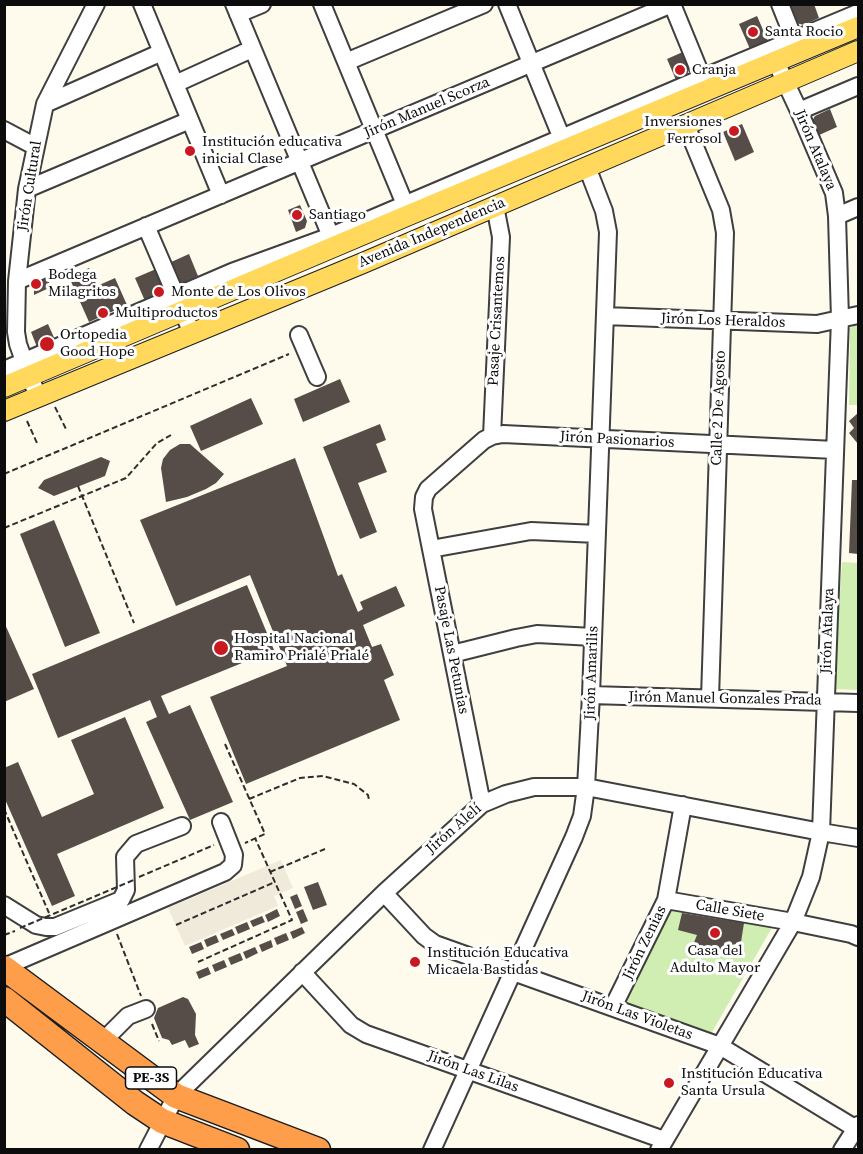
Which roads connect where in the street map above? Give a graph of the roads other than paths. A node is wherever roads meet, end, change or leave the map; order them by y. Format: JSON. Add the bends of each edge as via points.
{"nodes":[{"id":1,"x":96,"y":4,"type":"edge"},
{"id":2,"x":142,"y":4,"type":"edge"},
{"id":3,"x":262,"y":4,"type":"edge"},
{"id":4,"x":322,"y":4,"type":"edge"},
{"id":5,"x":484,"y":4,"type":"edge"},
{"id":6,"x":507,"y":4,"type":"edge"},
{"id":7,"x":672,"y":4,"type":"edge"},
{"id":8,"x":780,"y":4,"type":"edge"},
{"id":9,"x":236,"y":9,"type":"edge"},
{"id":10,"x":858,"y":13,"type":"edge"},
{"id":11,"x":858,"y":27,"type":"edge"},
{"id":12,"x":797,"y":46,"type":"junction"},
{"id":13,"x":252,"y":49,"type":"junction"},
{"id":14,"x":858,"y":51,"type":"edge"},
{"id":15,"x":162,"y":52,"type":"junction"},
{"id":16,"x":346,"y":62,"type":"junction"},
{"id":17,"x":776,"y":62,"type":"junction"},
{"id":18,"x":531,"y":64,"type":"junction"},
{"id":19,"x":785,"y":83,"type":"junction"},
{"id":20,"x":175,"y":84,"type":"junction"},
{"id":21,"x":705,"y":85,"type":"junction"},
{"id":22,"x":858,"y":86,"type":"edge"},
{"id":23,"x":45,"y":104,"type":"junction"},
{"id":24,"x":799,"y":111,"type":"junction"},
{"id":25,"x":190,"y":120,"type":"junction"},
{"id":26,"x":686,"y":125,"type":"junction"},
{"id":27,"x":4,"y":130,"type":"edge"},
{"id":28,"x":374,"y":130,"type":"junction"},
{"id":29,"x":564,"y":144,"type":"junction"},
{"id":30,"x":36,"y":147,"type":"junction"},
{"id":31,"x":299,"y":162,"type":"junction"},
{"id":32,"x":587,"y":167,"type":"junction"},
{"id":33,"x":27,"y":189,"type":"junction"},
{"id":34,"x":221,"y":195,"type":"junction"},
{"id":35,"x":495,"y":206,"type":"junction"},
{"id":36,"x":858,"y":207,"type":"edge"},
{"id":37,"x":407,"y":210,"type":"junction"},
{"id":38,"x":837,"y":216,"type":"junction"},
{"id":39,"x":146,"y":226,"type":"junction"},
{"id":40,"x":333,"y":242,"type":"junction"},
{"id":41,"x":17,"y":281,"type":"junction"},
{"id":42,"x":180,"y":304,"type":"junction"},
{"id":43,"x":858,"y":315,"type":"edge"},
{"id":44,"x":605,"y":316,"type":"junction"},
{"id":45,"x":840,"y":319,"type":"junction"},
{"id":46,"x":722,"y":321,"type":"junction"},
{"id":47,"x":192,"y":333,"type":"junction"},
{"id":48,"x":301,"y":340,"type":"road end"},
{"id":49,"x":11,"y":347,"type":"edge"},
{"id":50,"x":27,"y":369,"type":"junction"},
{"id":51,"x":4,"y":370,"type":"edge"},
{"id":52,"x":317,"y":376,"type":"dead end"},
{"id":53,"x":4,"y":387,"type":"edge"},
{"id":54,"x":46,"y":402,"type":"junction"},
{"id":55,"x":4,"y":411,"type":"edge"},
{"id":56,"x":492,"y":436,"type":"junction"},
{"id":57,"x":600,"y":439,"type":"junction"},
{"id":58,"x":718,"y":444,"type":"junction"},
{"id":59,"x":835,"y":450,"type":"junction"},
{"id":60,"x":597,"y":534,"type":"junction"},
{"id":61,"x":431,"y":549,"type":"junction"},
{"id":62,"x":593,"y":637,"type":"junction"},
{"id":63,"x":452,"y":654,"type":"junction"},
{"id":64,"x":591,"y":696,"type":"junction"},
{"id":65,"x":710,"y":698,"type":"junction"},
{"id":66,"x":825,"y":701,"type":"junction"},
{"id":67,"x":858,"y":703,"type":"edge"},
{"id":68,"x":586,"y":787,"type":"junction"},
{"id":69,"x":482,"y":804,"type":"junction"},
{"id":70,"x":683,"y":806,"type":"junction"},
{"id":71,"x":221,"y":822,"type":"dead end"},
{"id":72,"x":182,"y":826,"type":"dead end"},
{"id":73,"x":820,"y":832,"type":"junction"},
{"id":74,"x":858,"y":838,"type":"edge"},
{"id":75,"x":384,"y":893,"type":"junction"},
{"id":76,"x":666,"y":900,"type":"junction"},
{"id":77,"x":4,"y":905,"type":"edge"},
{"id":78,"x":793,"y":922,"type":"junction"},
{"id":79,"x":858,"y":937,"type":"edge"},
{"id":80,"x":4,"y":967,"type":"edge"},
{"id":81,"x":512,"y":971,"type":"junction"},
{"id":82,"x":302,"y":972,"type":"junction"},
{"id":83,"x":4,"y":999,"type":"edge"},
{"id":84,"x":613,"y":1007,"type":"junction"},
{"id":85,"x":146,"y":1009,"type":"road end"},
{"id":86,"x":96,"y":1036,"type":"junction"},
{"id":87,"x":720,"y":1046,"type":"junction"},
{"id":88,"x":72,"y":1052,"type":"junction"},
{"id":89,"x":467,"y":1070,"type":"junction"},
{"id":90,"x":176,"y":1096,"type":"junction"},
{"id":91,"x":162,"y":1121,"type":"junction"},
{"id":92,"x":858,"y":1128,"type":"edge"},
{"id":93,"x":661,"y":1145,"type":"edge"},
{"id":94,"x":148,"y":1149,"type":"edge"},
{"id":95,"x":237,"y":1149,"type":"edge"},
{"id":96,"x":318,"y":1149,"type":"edge"},
{"id":97,"x":432,"y":1149,"type":"edge"},
{"id":98,"x":842,"y":1149,"type":"edge"}],
"edges":[{"from":1,"to":23,"type":"street","name":"Jirón Cultural"},
{"from":2,"to":15,"type":"street"},
{"from":3,"to":9,"type":"street"},
{"from":4,"to":16,"type":"street"},
{"from":5,"to":16,"type":"street"},
{"from":6,"to":18,"type":"street"},
{"from":7,"to":18,"type":"street","name":"Jirón Manuel Scorza"},
{"from":7,"to":21,"type":"street"},
{"from":8,"to":12,"type":"street"},
{"from":9,"to":13,"type":"street"},
{"from":10,"to":12,"type":"street","name":"Avenida Independencia"},
{"from":11,"to":12,"type":"main road","name":"Avenida Independencia"},
{"from":12,"to":17,"type":"main road","name":"Avenida Independencia"},
{"from":12,"to":21,"type":"street","name":"Avenida Independencia"},
{"from":13,"to":20,"type":"street"},
{"from":13,"to":31,"type":"street"},
{"from":14,"to":19,"type":"main road","name":"Avenida Independencia"},
{"from":15,"to":20,"type":"street"},
{"from":15,"to":23,"type":"street"},
{"from":16,"to":28,"type":"street"},
{"from":17,"to":19,"type":"street","name":"Jirón Atalaya"},
{"from":17,"to":21,"type":"main road","name":"Avenida Independencia"},
{"from":18,"to":28,"type":"street","name":"Jirón Manuel Scorza"},
{"from":18,"to":29,"type":"street"},
{"from":19,"to":24,"type":"street","name":"Jirón Atalaya"},
{"from":19,"to":26,"type":"main road","name":"Avenida Independencia"},
{"from":20,"to":25,"type":"street"},
{"from":21,"to":29,"type":"main road","name":"Avenida Independencia"},
{"from":22,"to":24,"type":"street"},
{"from":23,"to":30,"type":"street","name":"Jirón Cultural"},
{"from":24,"to":38,"type":"street","name":"Jirón Atalaya","via":[[834,194]]},
{"from":25,"to":33,"type":"street"},
{"from":25,"to":34,"type":"street"},
{"from":26,"to":32,"type":"main road","name":"Avenida Independencia"},
{"from":26,"to":46,"type":"street","name":"Calle 2 De Agosto","via":[[721,210],[725,233]]},
{"from":27,"to":30,"type":"street"},
{"from":28,"to":31,"type":"street","name":"Jirón Manuel Scorza"},
{"from":28,"to":37,"type":"street"},
{"from":29,"to":37,"type":"main road","name":"Avenida Independencia"},
{"from":30,"to":33,"type":"street","name":"Jirón Cultural"},
{"from":31,"to":34,"type":"street","name":"Jirón Manuel Scorza"},
{"from":31,"to":40,"type":"street"},
{"from":32,"to":35,"type":"main road","name":"Avenida Independencia"},
{"from":32,"to":44,"type":"street","name":"Jirón Amarilis","via":[[608,232]]},
{"from":33,"to":41,"type":"street","name":"Jirón Cultural"},
{"from":34,"to":39,"type":"street","name":"Jirón Manuel Scorza"},
{"from":35,"to":47,"type":"main road","name":"Avenida Independencia"},
{"from":35,"to":56,"type":"street","name":"Pasaje Crisantemos","via":[[501,237]]},
{"from":36,"to":38,"type":"street"},
{"from":37,"to":40,"type":"main road","name":"Avenida Independencia"},
{"from":38,"to":45,"type":"street","name":"Jirón Atalaya"},
{"from":39,"to":41,"type":"street","name":"Jirón Manuel Scorza"},
{"from":39,"to":42,"type":"street"},
{"from":40,"to":42,"type":"main road","name":"Avenida Independencia"},
{"from":41,"to":49,"type":"street","name":"Jirón Cultural"},
{"from":42,"to":47,"type":"street"},
{"from":42,"to":50,"type":"main road","name":"Avenida Independencia"},
{"from":43,"to":45,"type":"street","name":"Jirón Los Heraldos"},
{"from":44,"to":46,"type":"street","name":"Jirón Los Heraldos"},
{"from":44,"to":57,"type":"street","name":"Jirón Amarilis"},
{"from":45,"to":46,"type":"street","name":"Jirón Los Heraldos","via":[[817,324]]},
{"from":45,"to":59,"type":"street","name":"Jirón Atalaya"},
{"from":46,"to":58,"type":"street","name":"Calle 2 De Agosto"},
{"from":47,"to":54,"type":"main road","name":"Avenida Independencia"},
{"from":48,"to":52,"type":"street"},
{"from":49,"to":50,"type":"street","name":"Jirón Cultural"},
{"from":50,"to":51,"type":"street","name":"Avenida Independencia"},
{"from":50,"to":53,"type":"main road","name":"Avenida Independencia"},
{"from":50,"to":54,"type":"street","name":"Jirón Cultural"},
{"from":54,"to":55,"type":"main road","name":"Avenida Independencia"},
{"from":56,"to":57,"type":"street","name":"Jirón Pasionarios"},
{"from":56,"to":61,"type":"street","name":"Pasaje Las Petunias","via":[[428,489],[423,509]]},
{"from":57,"to":58,"type":"street","name":"Jirón Pasionarios"},
{"from":57,"to":60,"type":"street","name":"Jirón Amarilis"},
{"from":58,"to":59,"type":"street","name":"Jirón Pasionarios"},
{"from":58,"to":65,"type":"street","name":"Calle 2 De Agosto"},
{"from":59,"to":66,"type":"street","name":"Jirón Atalaya"},
{"from":60,"to":61,"type":"street","via":[[531,531]]},
{"from":60,"to":62,"type":"street","name":"Jirón Amarilis"},
{"from":61,"to":63,"type":"street","name":"Pasaje Las Petunias"},
{"from":62,"to":63,"type":"street","via":[[537,634]]},
{"from":62,"to":64,"type":"street","name":"Jirón Amarilis"},
{"from":63,"to":69,"type":"street","name":"Pasaje Las Petunias"},
{"from":64,"to":65,"type":"street","name":"Jirón Manuel Gonzales Prada"},
{"from":64,"to":68,"type":"street","name":"Jirón Amarilis"},
{"from":65,"to":66,"type":"street","name":"Jirón Manuel Gonzales Prada"},
{"from":66,"to":67,"type":"street","name":"Jirón Manuel Gonzales Prada"},
{"from":66,"to":73,"type":"street","name":"Jirón Atalaya"},
{"from":68,"to":69,"type":"street","name":"Jirón Alelí","via":[[534,788]]},
{"from":68,"to":70,"type":"street","name":"Jirón Alelí"},
{"from":68,"to":81,"type":"street","name":"Jirón Amarilis","via":[[574,837]]},
{"from":69,"to":75,"type":"street","name":"Jirón Alelí"},
{"from":70,"to":73,"type":"street","name":"Jirón Alelí"},
{"from":70,"to":76,"type":"street","name":"Jirón Zenias"},
{"from":71,"to":80,"type":"street","via":[[234,855],[233,865],[225,872]]},
{"from":72,"to":77,"type":"street","via":[[136,844],[126,857],[126,890],[121,900],[55,927],[36,925]]},
{"from":73,"to":74,"type":"street","name":"Jirón Alelí"},
{"from":73,"to":78,"type":"street","name":"Jirón Atalaya","via":[[811,877]]},
{"from":75,"to":81,"type":"street","name":"Jirón Las Violetas","via":[[435,944]]},
{"from":75,"to":82,"type":"street","name":"Jirón Alelí"},
{"from":76,"to":78,"type":"street","name":"Calle Siete"},
{"from":76,"to":84,"type":"street","name":"Jirón Zenias"},
{"from":78,"to":79,"type":"street","name":"Calle Siete"},
{"from":78,"to":87,"type":"street","name":"Jirón Atalaya"},
{"from":80,"to":86,"type":"highway","number":"PE-3S"},
{"from":81,"to":84,"type":"street","name":"Jirón Las Violetas"},
{"from":81,"to":89,"type":"street","name":"Jirón Amarilis"},
{"from":82,"to":89,"type":"street","name":"Jirón Las Lilas","via":[[351,1025],[366,1034]]},
{"from":82,"to":90,"type":"street","name":"Jirón Alelí"},
{"from":83,"to":88,"type":"highway","number":"PE-3S"},
{"from":84,"to":87,"type":"street","name":"Jirón Las Violetas"},
{"from":85,"to":86,"type":"street"},
{"from":86,"to":88,"type":"highway"},
{"from":86,"to":90,"type":"highway","number":"PE-3S"},
{"from":87,"to":92,"type":"street","name":"Jirón Las Violetas"},
{"from":87,"to":93,"type":"street","name":"Jirón Atalaya"},
{"from":88,"to":91,"type":"highway","number":"PE-3S"},
{"from":89,"to":93,"type":"street","name":"Jirón Las Lilas"},
{"from":89,"to":97,"type":"street","name":"Jirón Amarilis"},
{"from":90,"to":91,"type":"street","name":"Jirón Alelí"},
{"from":90,"to":96,"type":"highway","number":"PE-3S"},
{"from":91,"to":94,"type":"street","name":"Jirón Alelí"},
{"from":91,"to":95,"type":"highway","number":"PE-3S"},
{"from":92,"to":98,"type":"street"}]}
